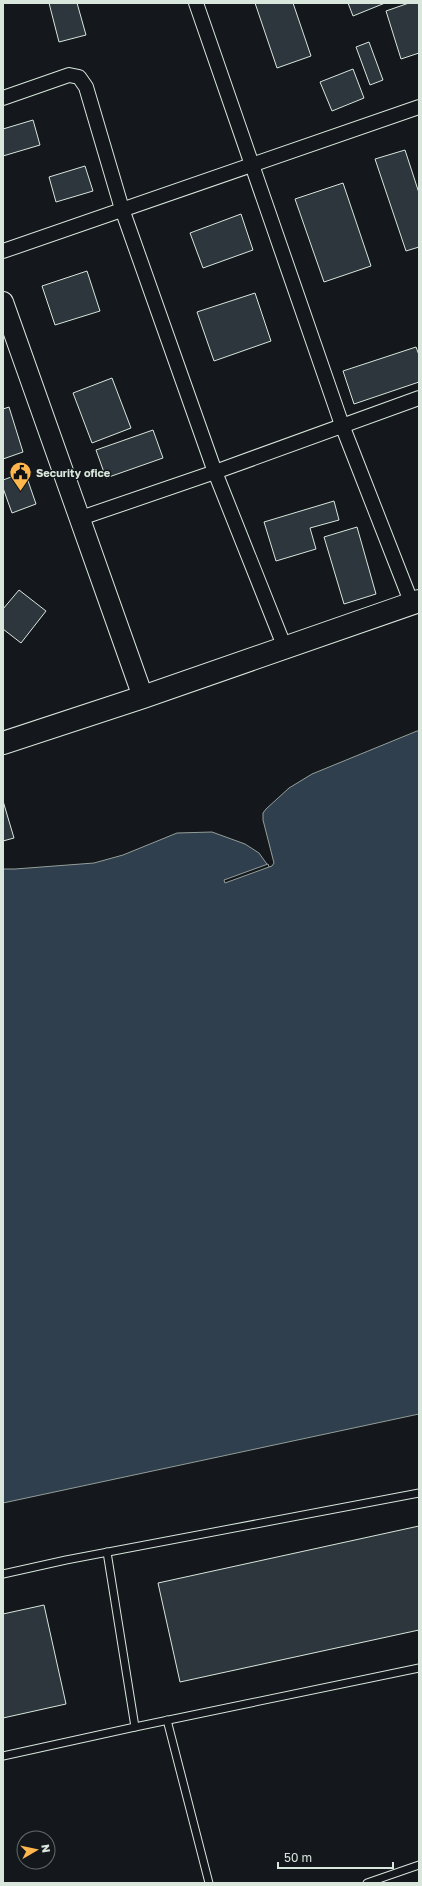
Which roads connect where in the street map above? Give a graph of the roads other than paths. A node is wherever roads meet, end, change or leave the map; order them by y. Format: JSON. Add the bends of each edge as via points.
{"nodes":[{"id":1,"x":196,"y":3,"type":"edge"},
{"id":2,"x":3,"y":98,"type":"edge"},
{"id":3,"x":419,"y":107,"type":"edge"},
{"id":4,"x":251,"y":164,"type":"junction"},
{"id":5,"x":122,"y":209,"type":"junction"},
{"id":6,"x":3,"y":251,"type":"edge"},
{"id":7,"x":3,"y":302,"type":"edge"},
{"id":8,"x":419,"y":398,"type":"edge"},
{"id":9,"x":342,"y":425,"type":"junction"},
{"id":10,"x":215,"y":472,"type":"junction"},
{"id":11,"x":78,"y":519,"type":"junction"},
{"id":12,"x":415,"y":602,"type":"edge"},
{"id":13,"x":285,"y":648,"type":"junction"},
{"id":14,"x":143,"y":697,"type":"junction"},
{"id":15,"x":3,"y":743,"type":"edge"},
{"id":16,"x":419,"y":1493,"type":"edge"},
{"id":17,"x":107,"y":1552,"type":"junction"},
{"id":18,"x":3,"y":1574,"type":"edge"},
{"id":19,"x":419,"y":1668,"type":"edge"},
{"id":20,"x":167,"y":1720,"type":"junction"},
{"id":21,"x":135,"y":1727,"type":"junction"},
{"id":22,"x":3,"y":1756,"type":"edge"},
{"id":23,"x":419,"y":1865,"type":"edge"},
{"id":24,"x":209,"y":1883,"type":"edge"},
{"id":25,"x":367,"y":1883,"type":"edge"}],
"edges":[{"from":1,"to":4,"type":"street"},
{"from":2,"to":5,"type":"street","via":[[69,75],[79,77],[86,87]]},
{"from":3,"to":4,"type":"street"},
{"from":4,"to":5,"type":"street"},
{"from":4,"to":9,"type":"street"},
{"from":5,"to":6,"type":"street"},
{"from":5,"to":10,"type":"street"},
{"from":7,"to":11,"type":"street"},
{"from":8,"to":9,"type":"street"},
{"from":9,"to":10,"type":"street"},
{"from":9,"to":12,"type":"street"},
{"from":10,"to":11,"type":"street"},
{"from":10,"to":13,"type":"street"},
{"from":11,"to":14,"type":"street"},
{"from":12,"to":13,"type":"main road"},
{"from":13,"to":14,"type":"main road"},
{"from":14,"to":15,"type":"main road"},
{"from":16,"to":17,"type":"lane"},
{"from":17,"to":18,"type":"lane"},
{"from":17,"to":21,"type":"lane"},
{"from":19,"to":20,"type":"lane"},
{"from":20,"to":21,"type":"lane"},
{"from":20,"to":24,"type":"lane"},
{"from":21,"to":22,"type":"lane"},
{"from":23,"to":25,"type":"lane"}]}
